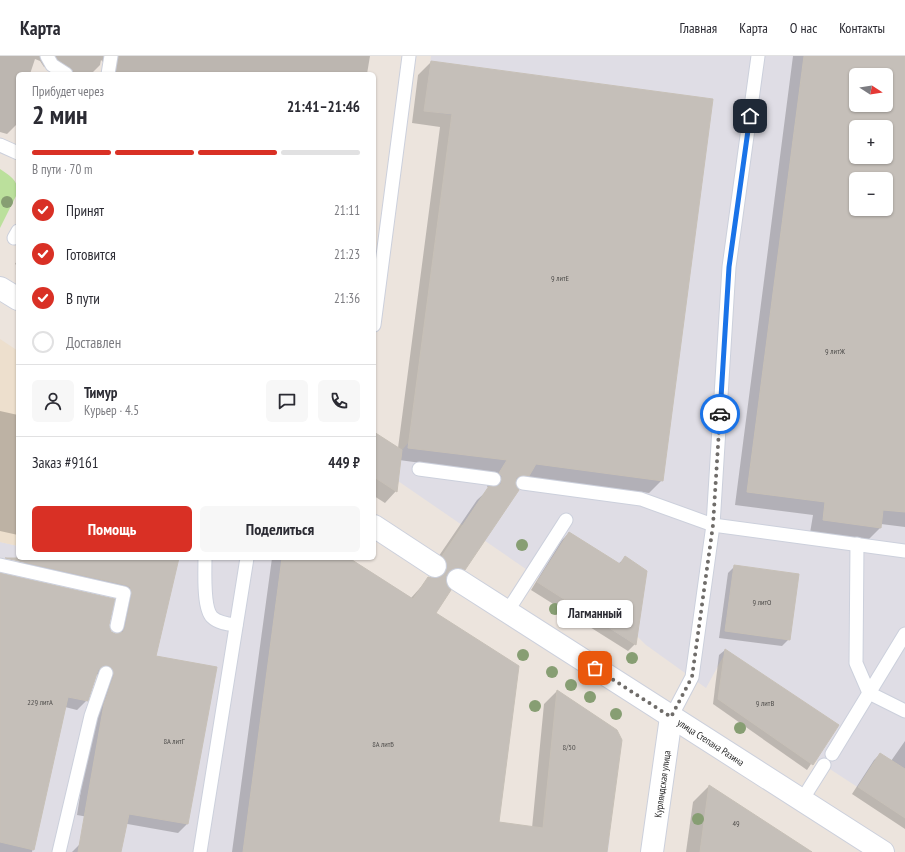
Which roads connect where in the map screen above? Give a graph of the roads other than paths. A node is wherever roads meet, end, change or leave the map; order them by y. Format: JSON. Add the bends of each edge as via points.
{"nodes":[{"id":1,"x":47,"y":56,"type":"edge"},
{"id":2,"x":111,"y":56,"type":"edge"},
{"id":3,"x":409,"y":56,"type":"edge"},
{"id":4,"x":758,"y":56,"type":"edge"},
{"id":5,"x":63,"y":72,"type":"edge"},
{"id":6,"x":108,"y":72,"type":"edge"},
{"id":7,"x":0,"y":144,"type":"edge"},
{"id":8,"x":16,"y":152,"type":"edge"},
{"id":9,"x":0,"y":288,"type":"edge"},
{"id":10,"x":16,"y":298,"type":"edge"},
{"id":11,"x":376,"y":310,"type":"edge"},
{"id":12,"x":419,"y":469,"type":"dead end"},
{"id":13,"x":494,"y":479,"type":"dead end"},
{"id":14,"x":523,"y":483,"type":"dead end"},
{"id":15,"x":566,"y":520,"type":"dead end"},
{"id":16,"x":713,"y":525,"type":"junction"},
{"id":17,"x":376,"y":527,"type":"edge"},
{"id":18,"x":857,"y":544,"type":"junction"},
{"id":19,"x":905,"y":551,"type":"edge"},
{"id":20,"x":205,"y":560,"type":"edge"},
{"id":21,"x":246,"y":560,"type":"edge"},
{"id":22,"x":0,"y":566,"type":"edge"},
{"id":23,"x":436,"y":566,"type":"tunnel mouth"},
{"id":24,"x":458,"y":580,"type":"tunnel mouth"},
{"id":25,"x":507,"y":612,"type":"junction"},
{"id":26,"x":236,"y":625,"type":"junction"},
{"id":27,"x":117,"y":626,"type":"dead end"},
{"id":28,"x":905,"y":634,"type":"edge"},
{"id":29,"x":106,"y":673,"type":"dead end"},
{"id":30,"x":869,"y":693,"type":"junction"},
{"id":31,"x":905,"y":710,"type":"edge"},
{"id":32,"x":671,"y":717,"type":"junction"},
{"id":33,"x":832,"y":754,"type":"dead end"},
{"id":34,"x":824,"y":765,"type":"dead end"},
{"id":35,"x":802,"y":800,"type":"junction"},
{"id":36,"x":59,"y":852,"type":"edge"},
{"id":37,"x":200,"y":852,"type":"edge"},
{"id":38,"x":652,"y":852,"type":"edge"},
{"id":39,"x":883,"y":852,"type":"edge"}],
"edges":[{"from":1,"to":5,"type":"lane","via":[[52,65]]},
{"from":2,"to":6,"type":"lane"},
{"from":3,"to":11,"type":"lane"},
{"from":4,"to":16,"type":"lane","via":[[729,267]]},
{"from":7,"to":8,"type":"lane"},
{"from":9,"to":10,"type":"street"},
{"from":12,"to":13,"type":"lane"},
{"from":14,"to":16,"type":"lane","via":[[641,499]]},
{"from":15,"to":25,"type":"lane"},
{"from":16,"to":18,"type":"lane"},
{"from":16,"to":32,"type":"lane","via":[[692,677]]},
{"from":17,"to":23,"type":"street"},
{"from":18,"to":19,"type":"lane"},
{"from":18,"to":30,"type":"lane","via":[[856,663]]},
{"from":20,"to":26,"type":"lane","via":[[207,606],[212,617],[223,623]]},
{"from":21,"to":26,"type":"lane"},
{"from":22,"to":27,"type":"lane","via":[[124,593]]},
{"from":24,"to":25,"type":"street","name":"улица Степана Разина"},
{"from":25,"to":32,"type":"street","name":"улица Степана Разина"},
{"from":26,"to":37,"type":"lane"},
{"from":28,"to":30,"type":"lane"},
{"from":29,"to":36,"type":"lane","via":[[91,716]]},
{"from":30,"to":31,"type":"lane"},
{"from":30,"to":33,"type":"lane"},
{"from":32,"to":35,"type":"street","name":"улица Степана Разина"},
{"from":32,"to":38,"type":"street","name":"Курляндская улица"},
{"from":34,"to":35,"type":"lane"},
{"from":35,"to":39,"type":"street","name":"улица Степана Разина"}]}
